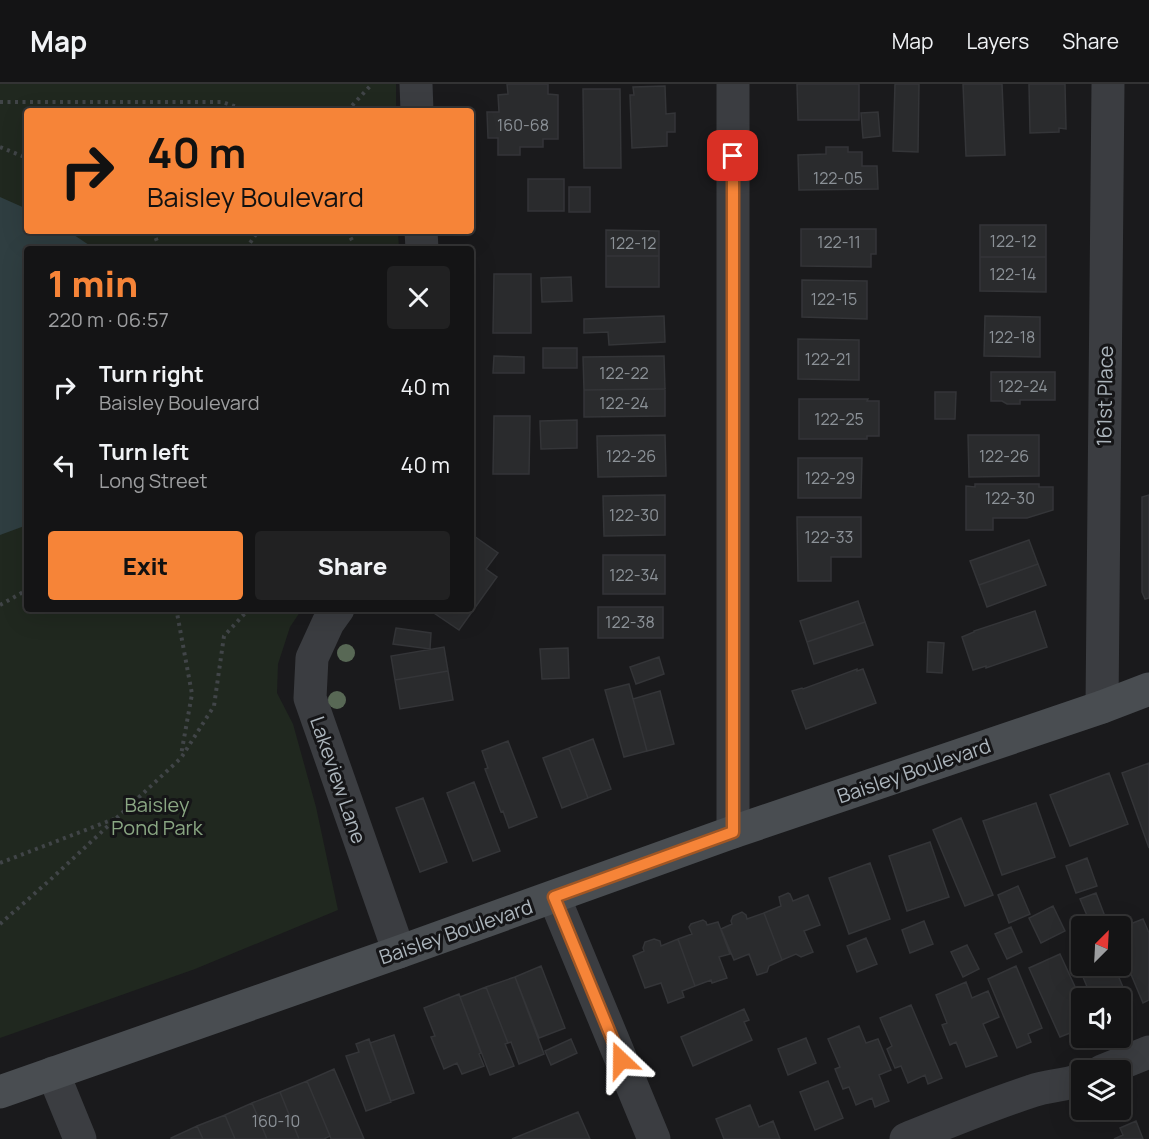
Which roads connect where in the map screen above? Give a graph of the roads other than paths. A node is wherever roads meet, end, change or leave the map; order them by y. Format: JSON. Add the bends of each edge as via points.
{"nodes":[{"id":1,"x":416,"y":84,"type":"edge"},
{"id":2,"x":732,"y":84,"type":"edge"},
{"id":3,"x":1108,"y":84,"type":"edge"},
{"id":4,"x":417,"y":108,"type":"edge"},
{"id":5,"x":336,"y":612,"type":"edge"},
{"id":6,"x":1149,"y":689,"type":"edge"},
{"id":7,"x":1102,"y":707,"type":"junction"},
{"id":8,"x":733,"y":832,"type":"junction"},
{"id":9,"x":554,"y":897,"type":"junction"},
{"id":10,"x":399,"y":952,"type":"junction"},
{"id":11,"x":1149,"y":1052,"type":"edge"},
{"id":12,"x":1129,"y":1060,"type":"edge"},
{"id":13,"x":53,"y":1073,"type":"junction"},
{"id":14,"x":1071,"y":1083,"type":"edge"},
{"id":15,"x":0,"y":1092,"type":"edge"},
{"id":16,"x":80,"y":1139,"type":"edge"},
{"id":17,"x":654,"y":1139,"type":"edge"},
{"id":18,"x":906,"y":1139,"type":"edge"}],
"edges":[{"from":1,"to":4,"type":"street"},
{"from":2,"to":8,"type":"street"},
{"from":3,"to":7,"type":"street","name":"161st Place"},
{"from":5,"to":10,"type":"street","name":"Lakeview Lane","via":[[312,658],[309,698]]},
{"from":6,"to":7,"type":"main road","name":"Baisley Boulevard"},
{"from":7,"to":8,"type":"main road","name":"Baisley Boulevard"},
{"from":8,"to":9,"type":"main road","name":"Baisley Boulevard"},
{"from":9,"to":10,"type":"main road","name":"Baisley Boulevard"},
{"from":9,"to":17,"type":"street"},
{"from":10,"to":13,"type":"main road","name":"Baisley Boulevard"},
{"from":11,"to":12,"type":"street"},
{"from":13,"to":15,"type":"main road","name":"Baisley Boulevard"},
{"from":13,"to":16,"type":"street"},
{"from":14,"to":18,"type":"street","via":[[1036,1089]]}]}
